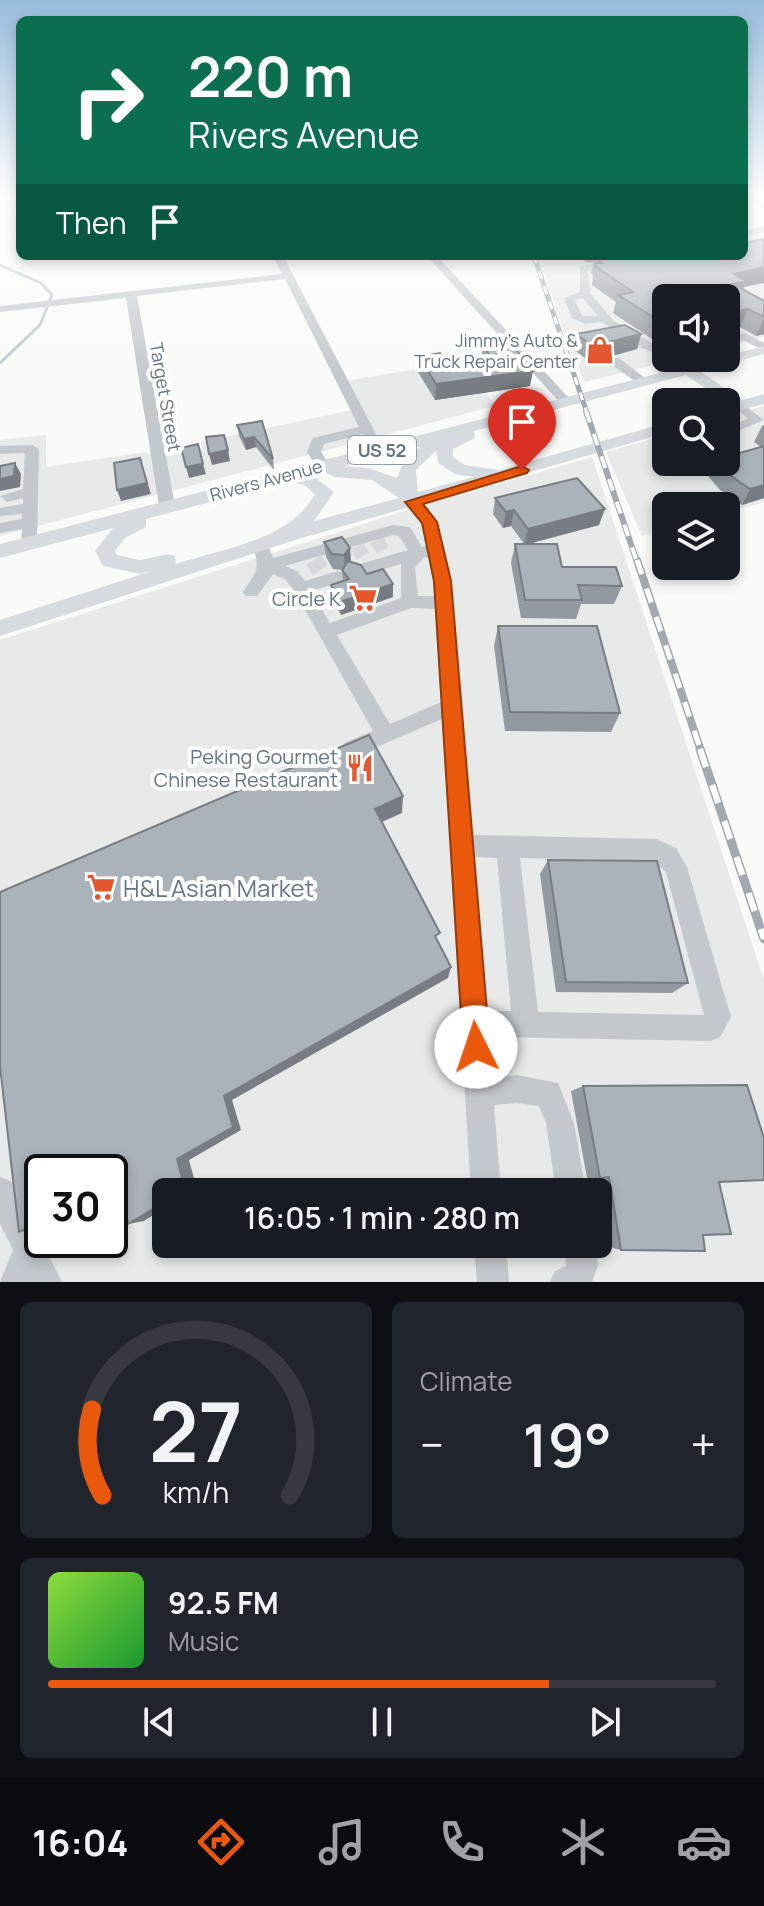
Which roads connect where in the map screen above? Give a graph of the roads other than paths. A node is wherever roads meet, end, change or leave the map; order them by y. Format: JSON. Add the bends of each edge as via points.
{"nodes":[{"id":1,"x":280,"y":260,"type":"edge"},
{"id":2,"x":436,"y":260,"type":"edge"},
{"id":3,"x":582,"y":260,"type":"edge"},
{"id":4,"x":616,"y":260,"type":"edge"},
{"id":5,"x":590,"y":265,"type":"junction"},
{"id":6,"x":289,"y":276,"type":"junction"},
{"id":7,"x":131,"y":294,"type":"junction"},
{"id":8,"x":585,"y":294,"type":"junction"},
{"id":9,"x":0,"y":309,"type":"edge"},
{"id":10,"x":605,"y":318,"type":"junction"},
{"id":11,"x":625,"y":332,"type":"junction"},
{"id":12,"x":600,"y":338,"type":"edge"},
{"id":13,"x":740,"y":338,"type":"edge"},
{"id":14,"x":764,"y":349,"type":"edge"},
{"id":15,"x":652,"y":351,"type":"edge"},
{"id":16,"x":741,"y":356,"type":"edge"},
{"id":17,"x":615,"y":361,"type":"dead end"},
{"id":18,"x":680,"y":372,"type":"edge"},
{"id":19,"x":690,"y":372,"type":"edge"},
{"id":20,"x":643,"y":381,"type":"junction"},
{"id":21,"x":709,"y":388,"type":"edge"},
{"id":22,"x":764,"y":399,"type":"edge"},
{"id":23,"x":565,"y":401,"type":"junction"},
{"id":24,"x":740,"y":406,"type":"edge"},
{"id":25,"x":740,"y":412,"type":"edge"},
{"id":26,"x":490,"y":421,"type":"junction"},
{"id":27,"x":740,"y":427,"type":"edge"},
{"id":28,"x":367,"y":429,"type":"junction"},
{"id":29,"x":459,"y":429,"type":"junction"},
{"id":30,"x":652,"y":435,"type":"edge"},
{"id":31,"x":0,"y":450,"type":"edge"},
{"id":32,"x":378,"y":451,"type":"junction"},
{"id":33,"x":323,"y":465,"type":"junction"},
{"id":34,"x":508,"y":474,"type":"junction"},
{"id":35,"x":277,"y":478,"type":"junction"},
{"id":36,"x":413,"y":502,"type":"junction"},
{"id":37,"x":167,"y":506,"type":"junction"},
{"id":38,"x":29,"y":508,"type":"junction"},
{"id":39,"x":4,"y":512,"type":"edge"},
{"id":40,"x":288,"y":535,"type":"junction"},
{"id":41,"x":29,"y":543,"type":"junction"},
{"id":42,"x":260,"y":544,"type":"junction"},
{"id":43,"x":381,"y":547,"type":"junction"},
{"id":44,"x":0,"y":551,"type":"edge"},
{"id":45,"x":428,"y":552,"type":"junction"},
{"id":46,"x":360,"y":557,"type":"junction"},
{"id":47,"x":204,"y":562,"type":"junction"},
{"id":48,"x":268,"y":565,"type":"junction"},
{"id":49,"x":321,"y":568,"type":"junction"},
{"id":50,"x":301,"y":588,"type":"junction"},
{"id":51,"x":251,"y":592,"type":"dead end"},
{"id":52,"x":410,"y":602,"type":"junction"},
{"id":53,"x":444,"y":603,"type":"junction"},
{"id":54,"x":0,"y":628,"type":"edge"},
{"id":55,"x":327,"y":631,"type":"junction"},
{"id":56,"x":452,"y":706,"type":"junction"},
{"id":57,"x":385,"y":734,"type":"junction"},
{"id":58,"x":325,"y":760,"type":"edge"},
{"id":59,"x":462,"y":846,"type":"junction"},
{"id":60,"x":507,"y":847,"type":"junction"},
{"id":61,"x":475,"y":1024,"type":"junction"},
{"id":62,"x":526,"y":1025,"type":"junction"},
{"id":63,"x":479,"y":1093,"type":"junction"},
{"id":64,"x":485,"y":1178,"type":"edge"},
{"id":65,"x":569,"y":1178,"type":"edge"},
{"id":66,"x":0,"y":1192,"type":"edge"},
{"id":67,"x":24,"y":1240,"type":"edge"},
{"id":68,"x":26,"y":1258,"type":"edge"},
{"id":69,"x":33,"y":1258,"type":"edge"},
{"id":70,"x":491,"y":1258,"type":"edge"},
{"id":71,"x":581,"y":1258,"type":"edge"},
{"id":72,"x":16,"y":1282,"type":"edge"},
{"id":73,"x":46,"y":1282,"type":"edge"},
{"id":74,"x":493,"y":1282,"type":"edge"},
{"id":75,"x":566,"y":1282,"type":"edge"}],
"edges":[{"from":1,"to":6,"type":"street"},
{"from":2,"to":23,"type":"street"},
{"from":3,"to":5,"type":"street"},
{"from":4,"to":5,"type":"street"},
{"from":5,"to":8,"type":"street","via":[[581,272]]},
{"from":6,"to":7,"type":"street"},
{"from":6,"to":28,"type":"street"},
{"from":7,"to":9,"type":"street"},
{"from":7,"to":37,"type":"street","name":"Target Street"},
{"from":8,"to":10,"type":"street","via":[[602,308]]},
{"from":8,"to":10,"type":"street","via":[[569,298],[577,318]]},
{"from":10,"to":11,"type":"street"},
{"from":11,"to":12,"type":"street"},
{"from":11,"to":15,"type":"street"},
{"from":13,"to":14,"type":"street"},
{"from":14,"to":16,"type":"main road","name":"Rivers Avenue","number":"US 52"},
{"from":17,"to":20,"type":"street"},
{"from":18,"to":20,"type":"main road","name":"Rivers Avenue","number":"US 52"},
{"from":19,"to":21,"type":"main road"},
{"from":20,"to":23,"type":"main road","name":"Rivers Avenue","number":"US 52"},
{"from":22,"to":24,"type":"main road"},
{"from":23,"to":26,"type":"main road","name":"Rivers Avenue","number":"US 52"},
{"from":25,"to":27,"type":"street","via":[[757,420]]},
{"from":26,"to":29,"type":"main road","name":"Rivers Avenue","number":"US 52"},
{"from":26,"to":34,"type":"main road","via":[[453,440],[442,455],[449,466],[461,470]]},
{"from":28,"to":32,"type":"street"},
{"from":28,"to":33,"type":"street","via":[[311,442]]},
{"from":29,"to":32,"type":"main road","name":"Rivers Avenue","number":"US 52"},
{"from":29,"to":36,"type":"main road","via":[[408,464],[405,484]]},
{"from":30,"to":34,"type":"main road"},
{"from":31,"to":38,"type":"street","via":[[32,449]]},
{"from":32,"to":33,"type":"main road","name":"Rivers Avenue","number":"US 52"},
{"from":33,"to":35,"type":"main road","name":"Rivers Avenue","number":"US 52"},
{"from":34,"to":36,"type":"main road"},
{"from":35,"to":36,"type":"main road","via":[[375,473],[392,479]]},
{"from":35,"to":37,"type":"main road","name":"Rivers Avenue","number":"US 52"},
{"from":35,"to":40,"type":"main road","via":[[307,479],[325,492],[316,509]]},
{"from":36,"to":40,"type":"main road"},
{"from":36,"to":45,"type":"street","via":[[429,522]]},
{"from":37,"to":41,"type":"main road","name":"Rivers Avenue","number":"US 52"},
{"from":37,"to":47,"type":"main road","via":[[152,519],[119,531],[105,551],[110,561],[140,567],[173,560]]},
{"from":38,"to":39,"type":"street"},
{"from":38,"to":39,"type":"street"},
{"from":38,"to":41,"type":"street"},
{"from":40,"to":42,"type":"main road"},
{"from":41,"to":44,"type":"main road","name":"Rivers Avenue","number":"US 52"},
{"from":42,"to":47,"type":"main road"},
{"from":42,"to":48,"type":"street"},
{"from":43,"to":45,"type":"street"},
{"from":43,"to":45,"type":"street","via":[[393,530],[404,531]]},
{"from":43,"to":46,"type":"street"},
{"from":43,"to":46,"type":"street"},
{"from":45,"to":52,"type":"street","via":[[407,567]]},
{"from":45,"to":53,"type":"street"},
{"from":46,"to":49,"type":"street","via":[[337,549]]},
{"from":47,"to":54,"type":"main road"},
{"from":48,"to":49,"type":"street"},
{"from":48,"to":50,"type":"street","via":[[291,575]]},
{"from":48,"to":51,"type":"street","via":[[266,577]]},
{"from":49,"to":50,"type":"street"},
{"from":50,"to":55,"type":"street"},
{"from":52,"to":53,"type":"street"},
{"from":52,"to":55,"type":"street"},
{"from":53,"to":56,"type":"street"},
{"from":55,"to":57,"type":"street"},
{"from":56,"to":57,"type":"street"},
{"from":56,"to":59,"type":"street"},
{"from":57,"to":58,"type":"street"},
{"from":59,"to":60,"type":"street"},
{"from":59,"to":61,"type":"street"},
{"from":60,"to":62,"type":"street"},
{"from":60,"to":62,"type":"street","via":[[656,850],[668,856],[676,867],[718,1017],[711,1028]]},
{"from":61,"to":62,"type":"street"},
{"from":61,"to":63,"type":"street"},
{"from":63,"to":64,"type":"street"},
{"from":63,"to":65,"type":"street","via":[[548,1093],[560,1123]]},
{"from":66,"to":67,"type":"street"},
{"from":68,"to":72,"type":"street"},
{"from":69,"to":73,"type":"street"},
{"from":70,"to":74,"type":"street"},
{"from":71,"to":75,"type":"street","via":[[578,1277]]}]}
